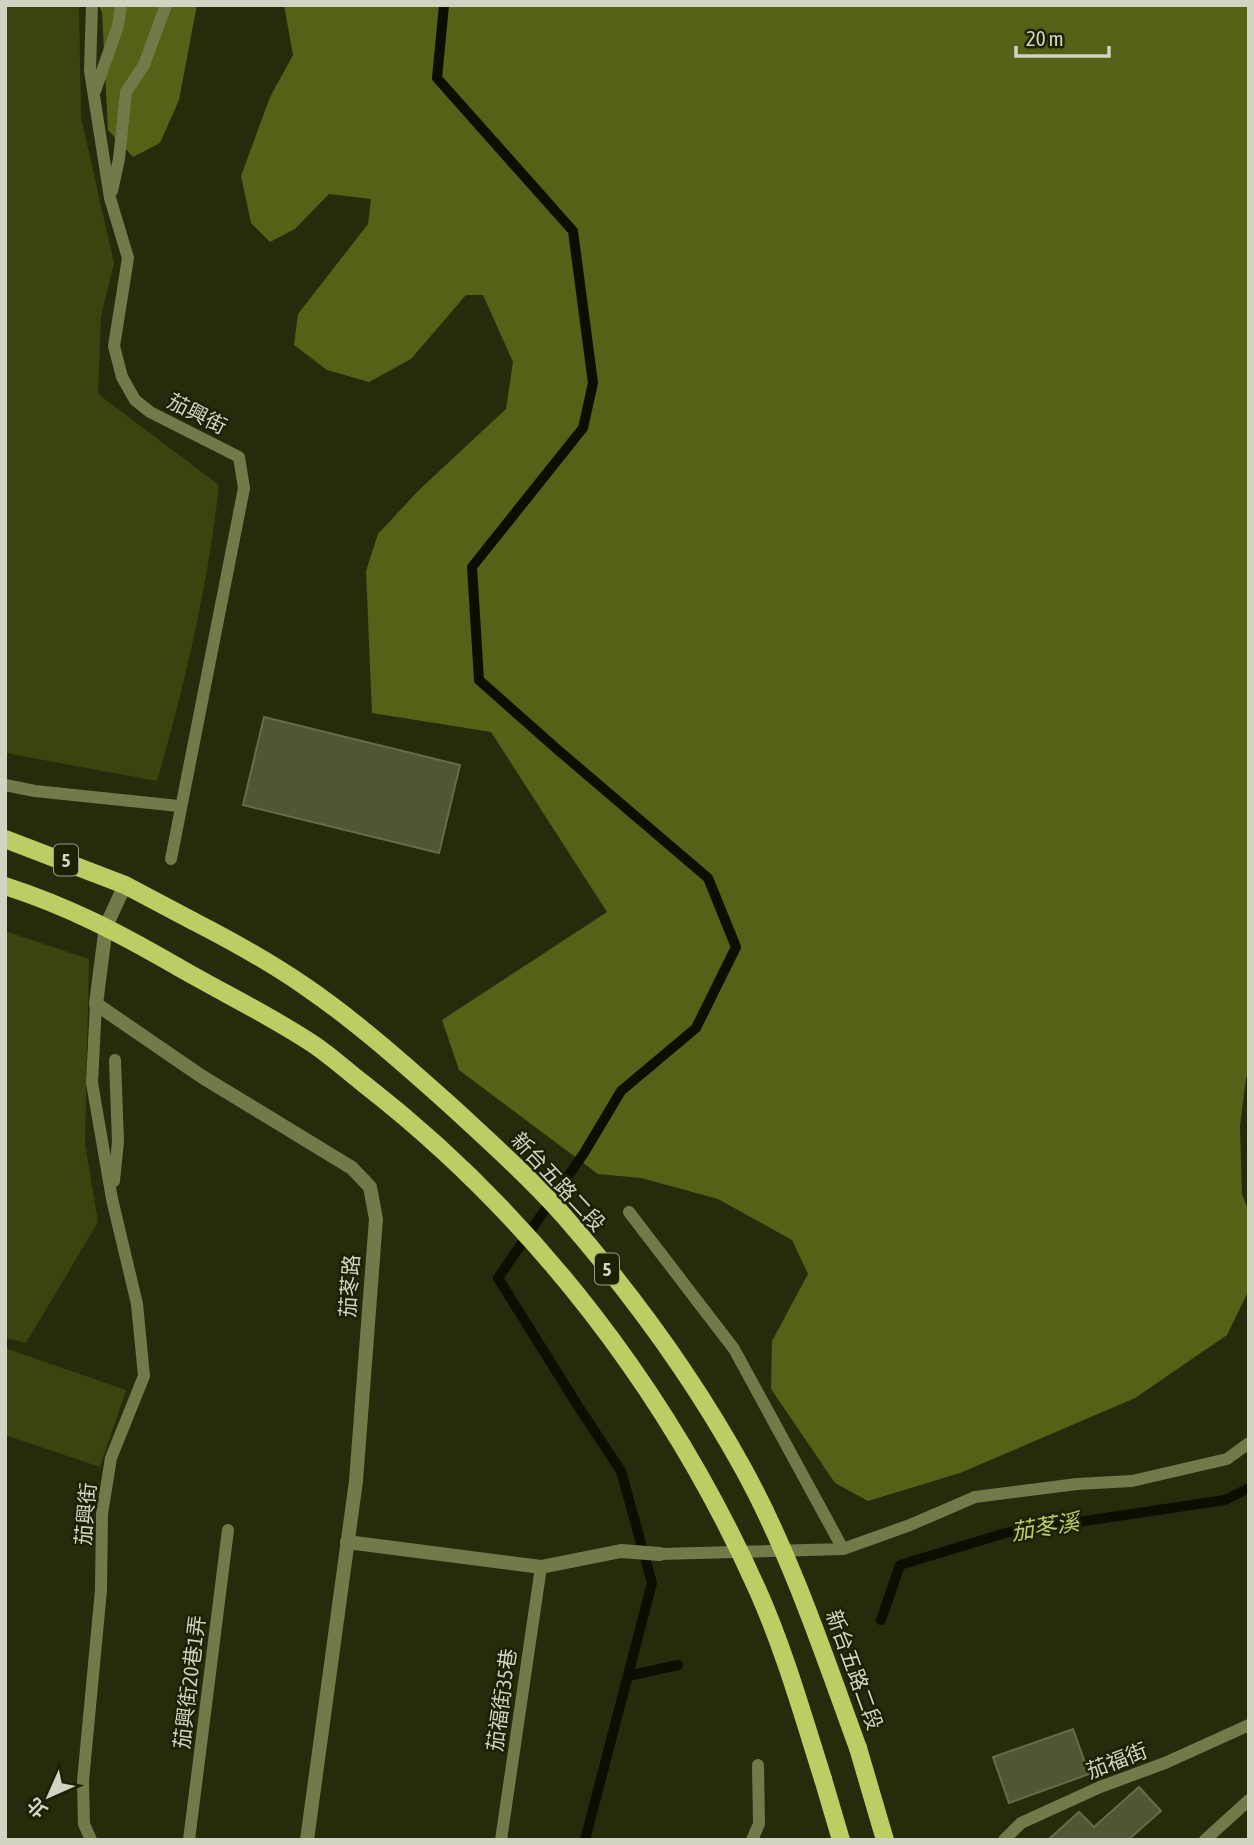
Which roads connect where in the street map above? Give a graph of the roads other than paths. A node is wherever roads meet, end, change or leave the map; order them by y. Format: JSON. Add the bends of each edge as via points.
{"nodes":[{"id":1,"x":92,"y":5,"type":"edge"},
{"id":2,"x":121,"y":5,"type":"edge"},
{"id":3,"x":166,"y":5,"type":"edge"},
{"id":4,"x":94,"y":95,"type":"junction"},
{"id":5,"x":110,"y":198,"type":"junction"},
{"id":6,"x":5,"y":785,"type":"edge"},
{"id":7,"x":179,"y":806,"type":"junction"},
{"id":8,"x":5,"y":839,"type":"edge"},
{"id":9,"x":171,"y":859,"type":"dead end"},
{"id":10,"x":125,"y":885,"type":"junction"},
{"id":11,"x":5,"y":886,"type":"edge"},
{"id":12,"x":106,"y":926,"type":"junction"},
{"id":13,"x":96,"y":1004,"type":"junction"},
{"id":14,"x":116,"y":1060,"type":"dead end"},
{"id":15,"x":112,"y":1199,"type":"junction"},
{"id":16,"x":629,"y":1212,"type":"dead end"},
{"id":17,"x":1249,"y":1443,"type":"edge"},
{"id":18,"x":228,"y":1530,"type":"dead end"},
{"id":19,"x":347,"y":1542,"type":"junction"},
{"id":20,"x":843,"y":1549,"type":"junction"},
{"id":21,"x":660,"y":1554,"type":"joint"},
{"id":22,"x":541,"y":1567,"type":"junction"},
{"id":23,"x":1249,"y":1725,"type":"edge"},
{"id":24,"x":758,"y":1765,"type":"dead end"},
{"id":25,"x":1249,"y":1800,"type":"edge"},
{"id":26,"x":91,"y":1840,"type":"edge"},
{"id":27,"x":189,"y":1840,"type":"edge"},
{"id":28,"x":307,"y":1840,"type":"edge"},
{"id":29,"x":501,"y":1840,"type":"edge"},
{"id":30,"x":752,"y":1840,"type":"edge"},
{"id":31,"x":841,"y":1840,"type":"edge"},
{"id":32,"x":886,"y":1840,"type":"edge"},
{"id":33,"x":1004,"y":1840,"type":"edge"},
{"id":34,"x":1205,"y":1840,"type":"edge"}],
"edges":[{"from":1,"to":4,"type":"lane","name":"茄興街"},
{"from":2,"to":4,"type":"lane"},
{"from":3,"to":5,"type":"lane","via":[[144,65],[126,92]]},
{"from":4,"to":5,"type":"lane","name":"茄興街"},
{"from":5,"to":7,"type":"lane","name":"茄興街","via":[[128,258],[114,346],[122,377],[135,400],[150,412],[239,457],[244,488]]},
{"from":6,"to":7,"type":"lane"},
{"from":7,"to":9,"type":"lane","name":"茄興街"},
{"from":8,"to":10,"type":"main road","name":"新台五路二段","number":"5"},
{"from":10,"to":12,"type":"street"},
{"from":10,"to":32,"type":"main road","name":"新台五路二段","number":"5","bridge":true,"via":[[307,987],[411,1069],[562,1214],[662,1339],[745,1472],[795,1580],[859,1748]]},
{"from":11,"to":12,"type":"main road","number":"5"},
{"from":12,"to":13,"type":"street"},
{"from":12,"to":31,"type":"main road","number":"5","bridge":true,"via":[[313,1044],[390,1104],[516,1222],[610,1335],[691,1458],[760,1595]]},
{"from":13,"to":15,"type":"lane","name":"茄興街","via":[[92,1083]]},
{"from":13,"to":19,"type":"street","name":"茄苳路","via":[[201,1076],[352,1168],[370,1187],[376,1219],[356,1481]]},
{"from":14,"to":15,"type":"lane","name":"茄興街","via":[[118,1142]]},
{"from":15,"to":26,"type":"lane","name":"茄興街","via":[[137,1304],[144,1376],[111,1458],[102,1514],[101,1590],[83,1781],[84,1824]]},
{"from":16,"to":20,"type":"lane","via":[[734,1349]]},
{"from":17,"to":20,"type":"lane","via":[[1227,1459],[1132,1481],[975,1497]]},
{"from":18,"to":27,"type":"lane","name":"茄興街20巷1弄"},
{"from":19,"to":22,"type":"street"},
{"from":19,"to":28,"type":"street","name":"茄苳路"},
{"from":20,"to":21,"type":"lane"},
{"from":21,"to":22,"type":"street","via":[[621,1551]]},
{"from":22,"to":29,"type":"lane","name":"茄福街35巷"},
{"from":23,"to":33,"type":"lane","name":"茄福街","via":[[1021,1823]]},
{"from":24,"to":30,"type":"lane","via":[[759,1824]]},
{"from":25,"to":34,"type":"lane"}]}
